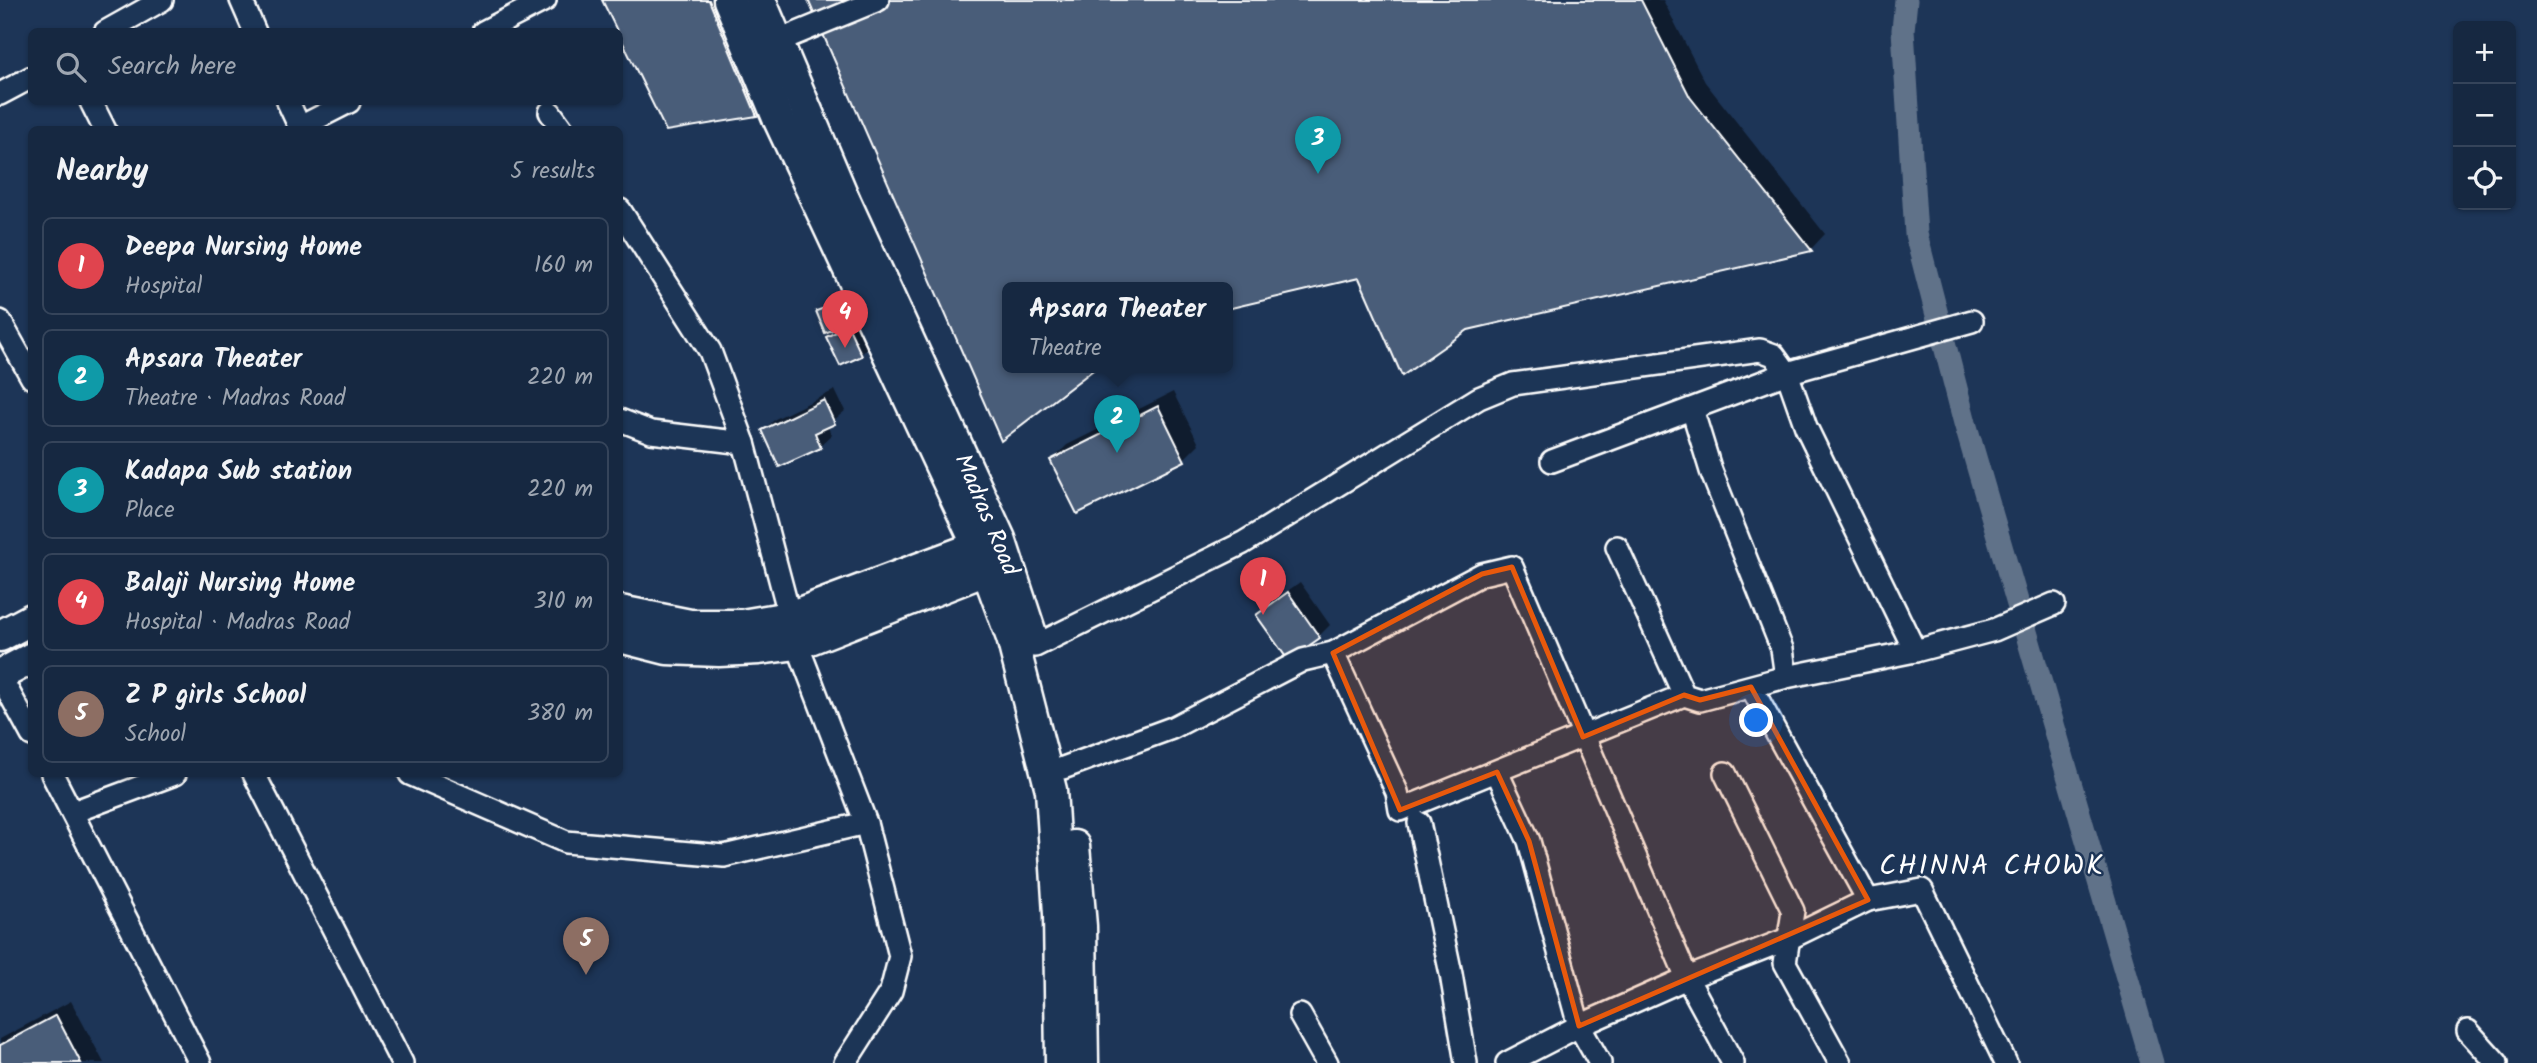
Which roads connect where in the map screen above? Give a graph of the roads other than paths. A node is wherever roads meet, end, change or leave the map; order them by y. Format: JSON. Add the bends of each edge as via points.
{"nodes":[{"id":1,"x":162,"y":0,"type":"edge"},
{"id":2,"x":240,"y":0,"type":"edge"},
{"id":3,"x":545,"y":0,"type":"edge"},
{"id":4,"x":729,"y":0,"type":"edge"},
{"id":5,"x":760,"y":0,"type":"edge"},
{"id":6,"x":878,"y":0,"type":"edge"},
{"id":7,"x":112,"y":28,"type":"edge"},
{"id":8,"x":253,"y":28,"type":"edge"},
{"id":9,"x":491,"y":28,"type":"edge"},
{"id":10,"x":778,"y":41,"type":"junction"},
{"id":11,"x":28,"y":79,"type":"edge"},
{"id":12,"x":0,"y":94,"type":"edge"},
{"id":13,"x":92,"y":105,"type":"edge"},
{"id":14,"x":289,"y":105,"type":"edge"},
{"id":15,"x":343,"y":105,"type":"edge"},
{"id":16,"x":103,"y":126,"type":"edge"},
{"id":17,"x":299,"y":126,"type":"edge"},
{"id":18,"x":304,"y":126,"type":"edge"},
{"id":19,"x":623,"y":215,"type":"edge"},
{"id":20,"x":0,"y":321,"type":"edge"},
{"id":21,"x":1972,"y":321,"type":"dead end"},
{"id":22,"x":28,"y":371,"type":"edge"},
{"id":23,"x":1787,"y":373,"type":"junction"},
{"id":24,"x":1692,"y":409,"type":"junction"},
{"id":25,"x":623,"y":421,"type":"edge"},
{"id":26,"x":744,"y":443,"type":"junction"},
{"id":27,"x":1552,"y":461,"type":"dead end"},
{"id":28,"x":1617,"y":547,"type":"dead end"},
{"id":29,"x":993,"y":554,"type":"junction"},
{"id":30,"x":2054,"y":604,"type":"dead end"},
{"id":31,"x":623,"y":612,"type":"edge"},
{"id":32,"x":28,"y":621,"type":"edge"},
{"id":33,"x":793,"y":630,"type":"junction"},
{"id":34,"x":0,"y":636,"type":"edge"},
{"id":35,"x":623,"y":639,"type":"edge"},
{"id":36,"x":1035,"y":646,"type":"junction"},
{"id":37,"x":1914,"y":651,"type":"junction"},
{"id":38,"x":1333,"y":653,"type":"junction"},
{"id":39,"x":28,"y":660,"type":"edge"},
{"id":40,"x":0,"y":676,"type":"edge"},
{"id":41,"x":1786,"y":677,"type":"junction"},
{"id":42,"x":1751,"y":687,"type":"junction"},
{"id":43,"x":1684,"y":695,"type":"junction"},
{"id":44,"x":28,"y":728,"type":"edge"},
{"id":45,"x":1583,"y":737,"type":"junction"},
{"id":46,"x":1063,"y":768,"type":"junction"},
{"id":47,"x":1497,"y":772,"type":"junction"},
{"id":48,"x":1726,"y":773,"type":"dead end"},
{"id":49,"x":54,"y":777,"type":"edge"},
{"id":50,"x":167,"y":777,"type":"edge"},
{"id":51,"x":256,"y":777,"type":"edge"},
{"id":52,"x":417,"y":777,"type":"edge"},
{"id":53,"x":73,"y":812,"type":"junction"},
{"id":54,"x":866,"y":822,"type":"junction"},
{"id":55,"x":1419,"y":823,"type":"dead end"},
{"id":56,"x":1868,"y":900,"type":"junction"},
{"id":57,"x":1790,"y":938,"type":"junction"},
{"id":58,"x":1687,"y":978,"type":"junction"},
{"id":59,"x":1300,"y":1015,"type":"dead end"},
{"id":60,"x":1579,"y":1026,"type":"junction"},
{"id":61,"x":2468,"y":1031,"type":"dead end"},
{"id":62,"x":200,"y":1063,"type":"edge"},
{"id":63,"x":402,"y":1063,"type":"edge"},
{"id":64,"x":845,"y":1063,"type":"edge"},
{"id":65,"x":1061,"y":1063,"type":"edge"},
{"id":66,"x":1083,"y":1063,"type":"edge"},
{"id":67,"x":1327,"y":1063,"type":"edge"},
{"id":68,"x":1466,"y":1063,"type":"edge"},
{"id":69,"x":1507,"y":1063,"type":"edge"},
{"id":70,"x":1600,"y":1063,"type":"edge"},
{"id":71,"x":1733,"y":1063,"type":"edge"},
{"id":72,"x":1840,"y":1063,"type":"edge"},
{"id":73,"x":2006,"y":1063,"type":"edge"},
{"id":74,"x":2497,"y":1063,"type":"edge"}],
"edges":[{"from":1,"to":7,"type":"street"},
{"from":2,"to":8,"type":"street"},
{"from":3,"to":9,"type":"street"},
{"from":4,"to":29,"type":"main road","via":[[783,130]]},
{"from":5,"to":10,"type":"main road","name":"Madras Road"},
{"from":6,"to":10,"type":"street"},
{"from":10,"to":29,"type":"main road","name":"Madras Road"},
{"from":11,"to":12,"type":"street"},
{"from":13,"to":16,"type":"street"},
{"from":14,"to":17,"type":"street"},
{"from":15,"to":18,"type":"street"},
{"from":19,"to":26,"type":"street","via":[[710,351]]},
{"from":20,"to":22,"type":"street"},
{"from":21,"to":23,"type":"street"},
{"from":23,"to":24,"type":"street"},
{"from":23,"to":36,"type":"street","via":[[1774,355],[1760,350],[1513,384],[1430,426],[1243,543]]},
{"from":23,"to":37,"type":"street","via":[[1805,427]]},
{"from":24,"to":27,"type":"street"},
{"from":24,"to":41,"type":"street","via":[[1711,471],[1782,649]]},
{"from":25,"to":26,"type":"street","via":[[651,432]]},
{"from":26,"to":33,"type":"street"},
{"from":28,"to":43,"type":"street"},
{"from":29,"to":33,"type":"main road"},
{"from":29,"to":36,"type":"main road","name":"Madras Road"},
{"from":29,"to":65,"type":"main road","via":[[1051,790]]},
{"from":30,"to":37,"type":"street","via":[[2008,624]]},
{"from":31,"to":33,"type":"main road","via":[[690,625]]},
{"from":32,"to":34,"type":"main road"},
{"from":33,"to":35,"type":"main road","via":[[759,649],[667,649]]},
{"from":33,"to":54,"type":"street"},
{"from":36,"to":46,"type":"main road","name":"Madras Road"},
{"from":37,"to":41,"type":"street"},
{"from":38,"to":45,"type":"street","via":[[1482,574],[1512,567]]},
{"from":38,"to":46,"type":"street","via":[[1303,660],[1171,728]]},
{"from":38,"to":47,"type":"street","via":[[1397,792],[1400,810]]},
{"from":39,"to":40,"type":"main road"},
{"from":40,"to":44,"type":"street"},
{"from":41,"to":42,"type":"street"},
{"from":42,"to":43,"type":"street","via":[[1700,700]]},
{"from":42,"to":56,"type":"street"},
{"from":43,"to":45,"type":"street"},
{"from":45,"to":47,"type":"street"},
{"from":45,"to":58,"type":"street"},
{"from":46,"to":66,"type":"main road","name":"Madras Road","via":[[1071,800],[1081,926]]},
{"from":47,"to":60,"type":"street","via":[[1529,841]]},
{"from":48,"to":57,"type":"street","via":[[1793,911]]},
{"from":49,"to":53,"type":"street"},
{"from":50,"to":53,"type":"street"},
{"from":51,"to":63,"type":"street"},
{"from":52,"to":54,"type":"street","via":[[566,842],[724,856]]},
{"from":53,"to":62,"type":"street"},
{"from":54,"to":64,"type":"street","via":[[900,956],[891,991]]},
{"from":55,"to":68,"type":"street"},
{"from":56,"to":57,"type":"street"},
{"from":56,"to":73,"type":"street","via":[[1922,890]]},
{"from":57,"to":58,"type":"street"},
{"from":57,"to":72,"type":"street","via":[[1785,964]]},
{"from":58,"to":60,"type":"street"},
{"from":58,"to":71,"type":"street"},
{"from":59,"to":67,"type":"street"},
{"from":60,"to":69,"type":"street"},
{"from":60,"to":70,"type":"street"},
{"from":61,"to":74,"type":"street"}]}
